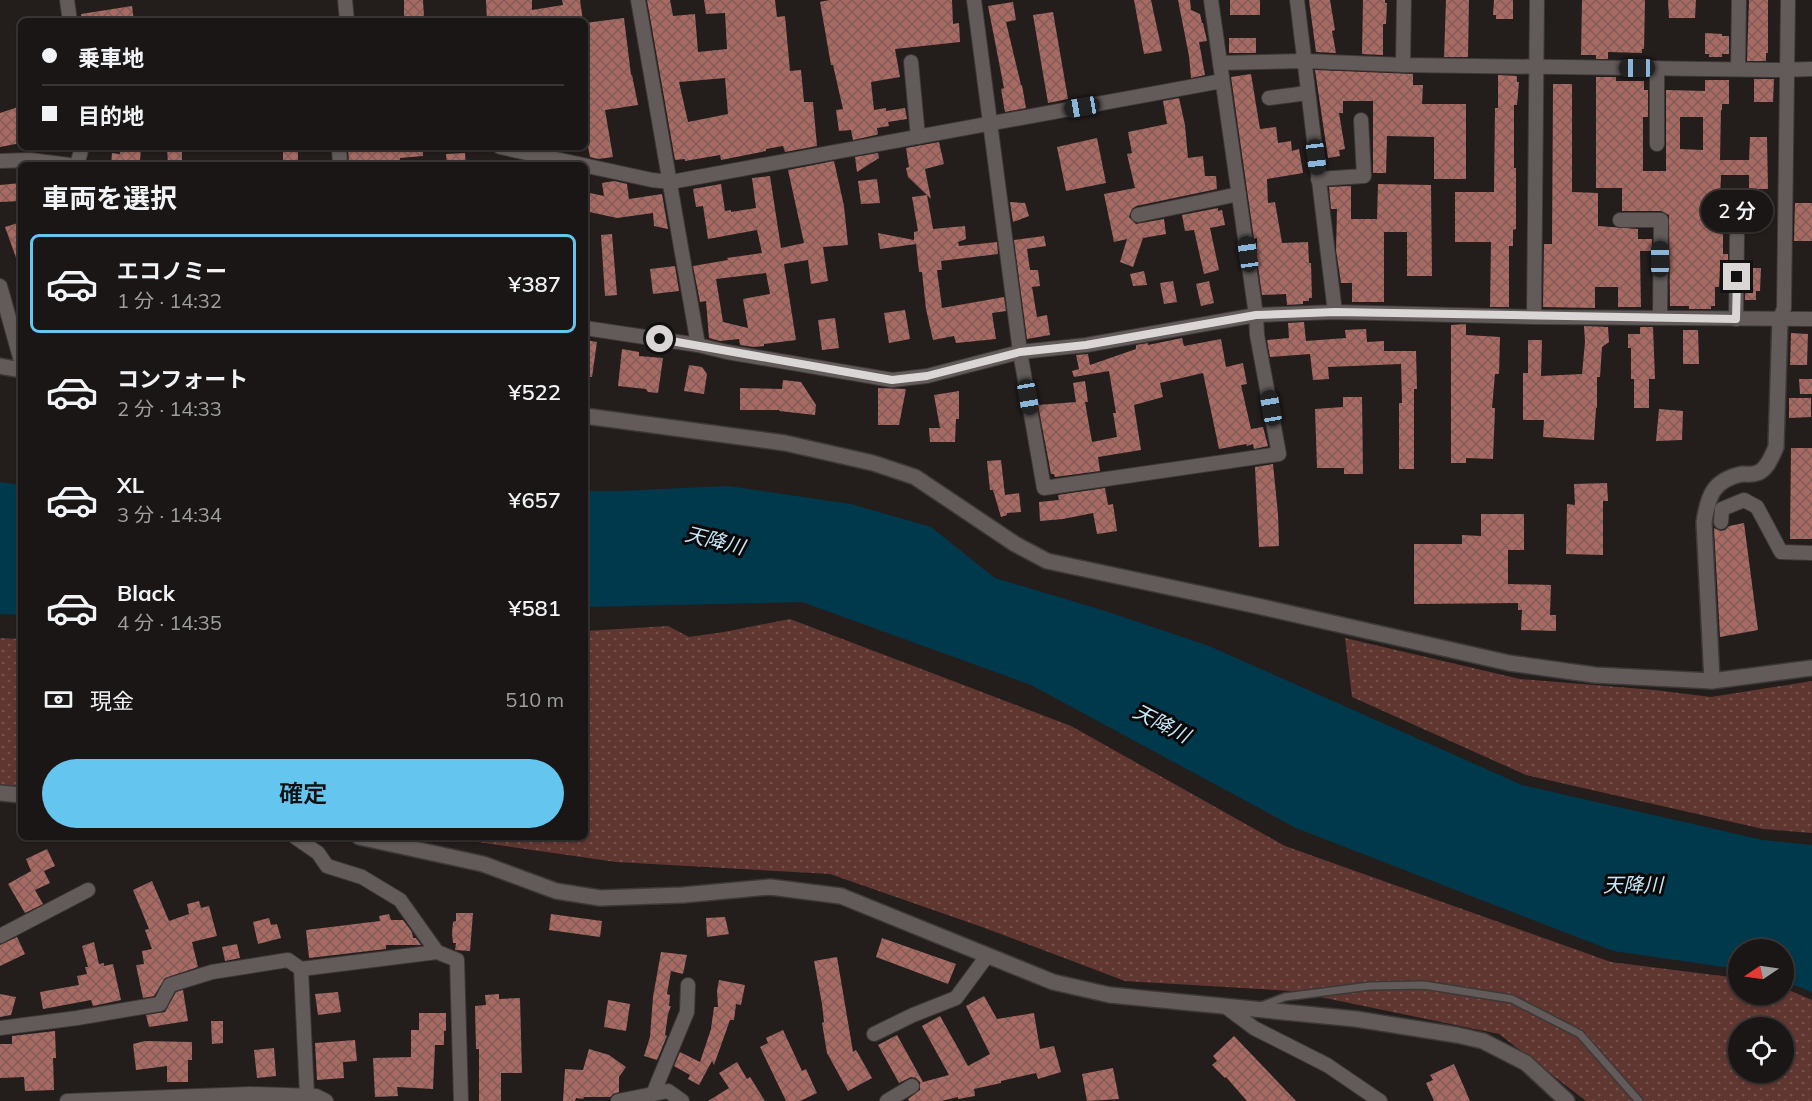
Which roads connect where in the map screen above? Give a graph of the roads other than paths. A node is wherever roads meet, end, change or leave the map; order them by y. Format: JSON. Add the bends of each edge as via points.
{"nodes":[{"id":1,"x":67,"y":0,"type":"edge"},
{"id":2,"x":345,"y":0,"type":"edge"},
{"id":3,"x":638,"y":0,"type":"edge"},
{"id":4,"x":974,"y":0,"type":"edge"},
{"id":5,"x":1211,"y":0,"type":"edge"},
{"id":6,"x":1297,"y":0,"type":"edge"},
{"id":7,"x":1404,"y":0,"type":"edge"},
{"id":8,"x":1536,"y":0,"type":"edge"},
{"id":9,"x":1739,"y":0,"type":"edge"},
{"id":10,"x":1788,"y":0,"type":"edge"},
{"id":11,"x":70,"y":18,"type":"edge"},
{"id":12,"x":347,"y":18,"type":"edge"},
{"id":13,"x":1304,"y":61,"type":"junction"},
{"id":14,"x":911,"y":62,"type":"dead end"},
{"id":15,"x":1220,"y":63,"type":"junction"},
{"id":16,"x":1403,"y":65,"type":"junction"},
{"id":17,"x":1536,"y":67,"type":"junction"},
{"id":18,"x":1657,"y":69,"type":"junction"},
{"id":19,"x":1738,"y":69,"type":"junction"},
{"id":20,"x":1787,"y":69,"type":"junction"},
{"id":21,"x":1812,"y":69,"type":"edge"},
{"id":22,"x":1222,"y":81,"type":"junction"},
{"id":23,"x":1307,"y":93,"type":"junction"},
{"id":24,"x":1269,"y":98,"type":"dead end"},
{"id":25,"x":1361,"y":120,"type":"dead end"},
{"id":26,"x":989,"y":124,"type":"junction"},
{"id":27,"x":918,"y":137,"type":"junction"},
{"id":28,"x":1657,"y":144,"type":"dead end"},
{"id":29,"x":514,"y":150,"type":"edge"},
{"id":30,"x":0,"y":161,"type":"edge"},
{"id":31,"x":46,"y":162,"type":"edge"},
{"id":32,"x":569,"y":162,"type":"edge"},
{"id":33,"x":588,"y":166,"type":"edge"},
{"id":34,"x":1318,"y":179,"type":"junction"},
{"id":35,"x":671,"y":182,"type":"junction"},
{"id":36,"x":1239,"y":194,"type":"junction"},
{"id":37,"x":1138,"y":215,"type":"dead end"},
{"id":38,"x":1620,"y":220,"type":"dead end"},
{"id":39,"x":1737,"y":236,"type":"dead end"},
{"id":40,"x":0,"y":286,"type":"edge"},
{"id":41,"x":1335,"y":312,"type":"junction"},
{"id":42,"x":1256,"y":315,"type":"junction"},
{"id":43,"x":1534,"y":317,"type":"junction"},
{"id":44,"x":1660,"y":318,"type":"junction"},
{"id":45,"x":1736,"y":319,"type":"junction"},
{"id":46,"x":1780,"y":319,"type":"junction"},
{"id":47,"x":1812,"y":319,"type":"edge"},
{"id":48,"x":588,"y":328,"type":"edge"},
{"id":49,"x":698,"y":345,"type":"junction"},
{"id":50,"x":18,"y":350,"type":"edge"},
{"id":51,"x":1020,"y":352,"type":"junction"},
{"id":52,"x":0,"y":366,"type":"edge"},
{"id":53,"x":18,"y":369,"type":"edge"},
{"id":54,"x":588,"y":416,"type":"edge"},
{"id":55,"x":1721,"y":522,"type":"dead end"},
{"id":56,"x":1812,"y":553,"type":"edge"},
{"id":57,"x":1812,"y":668,"type":"edge"},
{"id":58,"x":1712,"y":681,"type":"junction"},
{"id":59,"x":0,"y":793,"type":"edge"},
{"id":60,"x":18,"y":795,"type":"edge"},
{"id":61,"x":299,"y":840,"type":"edge"},
{"id":62,"x":373,"y":840,"type":"edge"},
{"id":63,"x":88,"y":890,"type":"dead end"},
{"id":64,"x":0,"y":936,"type":"edge"},
{"id":65,"x":437,"y":952,"type":"junction"},
{"id":66,"x":987,"y":956,"type":"junction"},
{"id":67,"x":301,"y":969,"type":"junction"},
{"id":68,"x":688,"y":985,"type":"dead end"},
{"id":69,"x":1226,"y":1007,"type":"junction"},
{"id":70,"x":1253,"y":1009,"type":"junction"},
{"id":71,"x":0,"y":1028,"type":"edge"},
{"id":72,"x":874,"y":1034,"type":"dead end"},
{"id":73,"x":912,"y":1086,"type":"dead end"},
{"id":74,"x":653,"y":1094,"type":"junction"},
{"id":75,"x":306,"y":1095,"type":"junction"},
{"id":76,"x":186,"y":1099,"type":"edge"},
{"id":77,"x":67,"y":1101,"type":"edge"},
{"id":78,"x":326,"y":1101,"type":"edge"},
{"id":79,"x":460,"y":1101,"type":"edge"},
{"id":80,"x":618,"y":1101,"type":"edge"},
{"id":81,"x":682,"y":1101,"type":"edge"},
{"id":82,"x":887,"y":1101,"type":"edge"},
{"id":83,"x":1380,"y":1101,"type":"edge"},
{"id":84,"x":1567,"y":1101,"type":"edge"},
{"id":85,"x":1639,"y":1101,"type":"edge"}],
"edges":[{"from":1,"to":11,"type":"street"},
{"from":2,"to":12,"type":"street"},
{"from":3,"to":35,"type":"street"},
{"from":4,"to":26,"type":"street"},
{"from":5,"to":15,"type":"street"},
{"from":6,"to":13,"type":"street"},
{"from":7,"to":16,"type":"street"},
{"from":8,"to":17,"type":"street"},
{"from":9,"to":19,"type":"street"},
{"from":10,"to":20,"type":"street"},
{"from":13,"to":15,"type":"street"},
{"from":13,"to":16,"type":"street"},
{"from":13,"to":23,"type":"street"},
{"from":14,"to":27,"type":"street"},
{"from":15,"to":22,"type":"street"},
{"from":16,"to":17,"type":"street"},
{"from":17,"to":18,"type":"street"},
{"from":17,"to":43,"type":"street"},
{"from":18,"to":19,"type":"street"},
{"from":18,"to":28,"type":"street"},
{"from":19,"to":20,"type":"street"},
{"from":20,"to":21,"type":"street"},
{"from":20,"to":46,"type":"street","via":[[1784,308]]},
{"from":22,"to":26,"type":"street"},
{"from":22,"to":36,"type":"street"},
{"from":23,"to":24,"type":"street"},
{"from":23,"to":34,"type":"street"},
{"from":25,"to":34,"type":"street","via":[[1364,176]]},
{"from":26,"to":27,"type":"street"},
{"from":26,"to":51,"type":"street"},
{"from":27,"to":35,"type":"street"},
{"from":29,"to":32,"type":"street"},
{"from":30,"to":31,"type":"street"},
{"from":33,"to":35,"type":"street"},
{"from":34,"to":41,"type":"street"},
{"from":35,"to":49,"type":"street"},
{"from":36,"to":37,"type":"street"},
{"from":36,"to":42,"type":"street"},
{"from":38,"to":44,"type":"street","via":[[1660,220]]},
{"from":39,"to":45,"type":"street"},
{"from":40,"to":50,"type":"street"},
{"from":41,"to":42,"type":"street"},
{"from":41,"to":43,"type":"street"},
{"from":42,"to":51,"type":"street","via":[[1086,345]]},
{"from":42,"to":51,"type":"street","via":[[1279,454],[1044,489]]},
{"from":43,"to":44,"type":"street"},
{"from":44,"to":45,"type":"street"},
{"from":45,"to":46,"type":"street"},
{"from":46,"to":47,"type":"street"},
{"from":46,"to":58,"type":"street","via":[[1776,447],[1769,463],[1758,473],[1723,481],[1707,500],[1704,522]]},
{"from":48,"to":49,"type":"street"},
{"from":49,"to":51,"type":"street","via":[[892,380],[927,376]]},
{"from":52,"to":53,"type":"street"},
{"from":54,"to":58,"type":"street","via":[[785,443],[873,463],[915,477],[1047,561],[1509,663],[1595,675]]},
{"from":55,"to":56,"type":"street","via":[[1722,509],[1744,500],[1757,507],[1781,552]]},
{"from":57,"to":58,"type":"street"},
{"from":59,"to":60,"type":"street"},
{"from":61,"to":65,"type":"street","via":[[318,853],[327,866],[362,877],[400,900]]},
{"from":62,"to":66,"type":"street","via":[[483,864],[556,891],[600,898],[770,887],[841,896]]},
{"from":63,"to":64,"type":"street"},
{"from":65,"to":67,"type":"street"},
{"from":65,"to":79,"type":"street","via":[[457,960]]},
{"from":66,"to":69,"type":"street","via":[[1053,982],[1110,995]]},
{"from":66,"to":72,"type":"street","via":[[956,998]]},
{"from":67,"to":71,"type":"street","via":[[288,960],[212,972],[170,985],[160,1004]]},
{"from":67,"to":75,"type":"street"},
{"from":68,"to":74,"type":"street","via":[[687,1012]]},
{"from":69,"to":70,"type":"street"},
{"from":69,"to":83,"type":"street","via":[[1254,1028],[1327,1065]]},
{"from":70,"to":84,"type":"street","via":[[1356,1019],[1483,1041],[1526,1064]]},
{"from":70,"to":85,"type":"lane","via":[[1285,997],[1370,986],[1424,985],[1512,999],[1580,1034]]},
{"from":73,"to":82,"type":"street"},
{"from":74,"to":80,"type":"street"},
{"from":74,"to":81,"type":"street","via":[[668,1091]]},
{"from":75,"to":76,"type":"street"},
{"from":75,"to":78,"type":"street"},
{"from":76,"to":77,"type":"street"}]}
